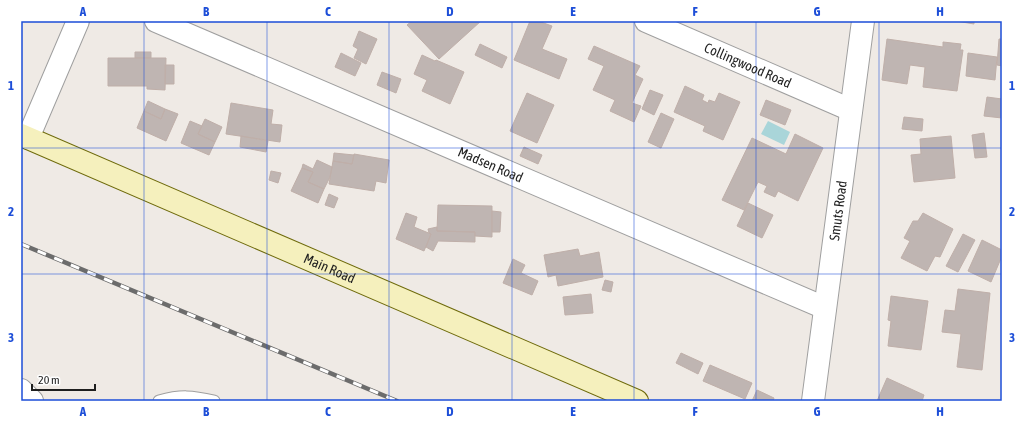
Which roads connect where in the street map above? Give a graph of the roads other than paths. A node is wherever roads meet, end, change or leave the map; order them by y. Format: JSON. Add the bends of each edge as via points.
{"nodes":[{"id":1,"x":78,"y":21,"type":"edge"},
{"id":2,"x":156,"y":21,"type":"edge"},
{"id":3,"x":646,"y":21,"type":"edge"},
{"id":4,"x":863,"y":21,"type":"edge"},
{"id":5,"x":851,"y":110,"type":"junction"},
{"id":6,"x":24,"y":137,"type":"edge"},
{"id":7,"x":825,"y":308,"type":"junction"},
{"id":8,"x":21,"y":390,"type":"edge"},
{"id":9,"x":32,"y":401,"type":"edge"},
{"id":10,"x":159,"y":401,"type":"edge"},
{"id":11,"x":214,"y":401,"type":"edge"},
{"id":12,"x":637,"y":401,"type":"edge"},
{"id":13,"x":813,"y":401,"type":"edge"}],
"edges":[{"from":1,"to":6,"type":"street"},
{"from":2,"to":7,"type":"street","name":"Madsen Road"},
{"from":3,"to":5,"type":"street","name":"Collingwood Road"},
{"from":4,"to":5,"type":"street","name":"Smuts Road"},
{"from":5,"to":7,"type":"street","name":"Smuts Road"},
{"from":6,"to":12,"type":"main road","name":"Main Road"},
{"from":7,"to":13,"type":"street","name":"Smuts Road"},
{"from":8,"to":9,"type":"street"},
{"from":10,"to":11,"type":"lane","via":[[177,396]]}]}
